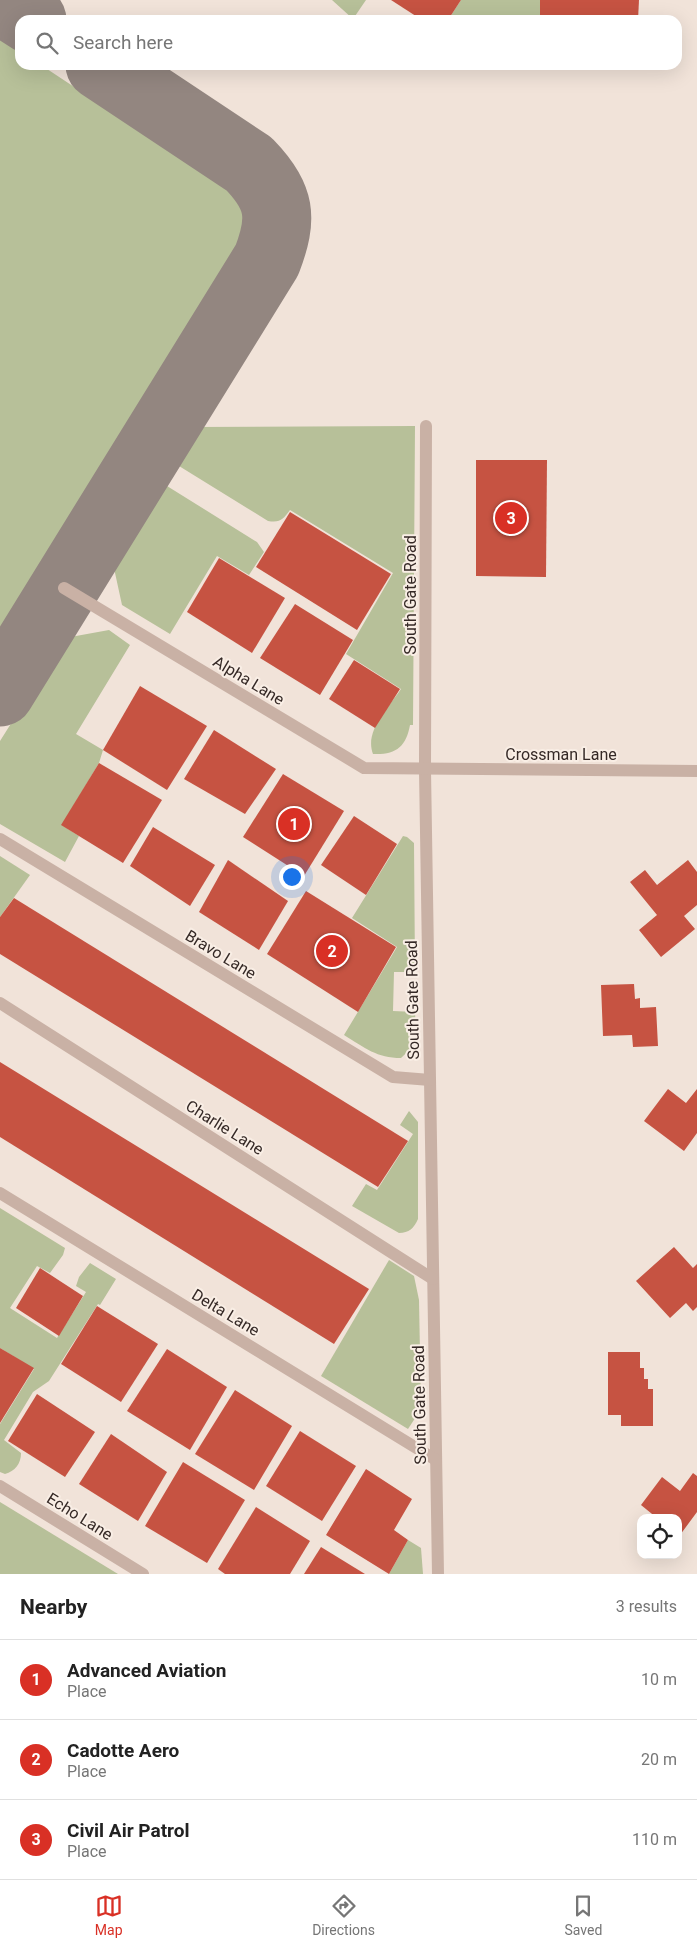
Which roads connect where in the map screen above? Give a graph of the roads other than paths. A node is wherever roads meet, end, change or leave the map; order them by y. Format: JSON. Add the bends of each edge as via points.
{"nodes":[{"id":1,"x":426,"y":426,"type":"dead end"},
{"id":2,"x":64,"y":588,"type":"dead end"},
{"id":3,"x":426,"y":770,"type":"junction"},
{"id":4,"x":697,"y":771,"type":"edge"},
{"id":5,"x":0,"y":839,"type":"edge"},
{"id":6,"x":0,"y":1003,"type":"edge"},
{"id":7,"x":430,"y":1080,"type":"junction"},
{"id":8,"x":0,"y":1193,"type":"edge"},
{"id":9,"x":433,"y":1278,"type":"junction"},
{"id":10,"x":436,"y":1460,"type":"junction"},
{"id":11,"x":0,"y":1486,"type":"edge"},
{"id":12,"x":143,"y":1574,"type":"edge"},
{"id":13,"x":438,"y":1574,"type":"edge"}],
"edges":[{"from":1,"to":3,"type":"lane","name":"South Gate Road"},
{"from":2,"to":3,"type":"lane","name":"Alpha Lane","via":[[364,768]]},
{"from":3,"to":4,"type":"lane","name":"Crossman Lane"},
{"from":3,"to":7,"type":"lane","name":"South Gate Road"},
{"from":5,"to":7,"type":"lane","name":"Bravo Lane","via":[[393,1078]]},
{"from":6,"to":9,"type":"lane","name":"Charlie Lane"},
{"from":7,"to":9,"type":"lane","name":"South Gate Road"},
{"from":8,"to":10,"type":"lane","name":"Delta Lane"},
{"from":9,"to":10,"type":"lane","name":"South Gate Road"},
{"from":10,"to":13,"type":"lane","name":"South Gate Road"},
{"from":11,"to":12,"type":"lane","name":"Echo Lane"}]}
